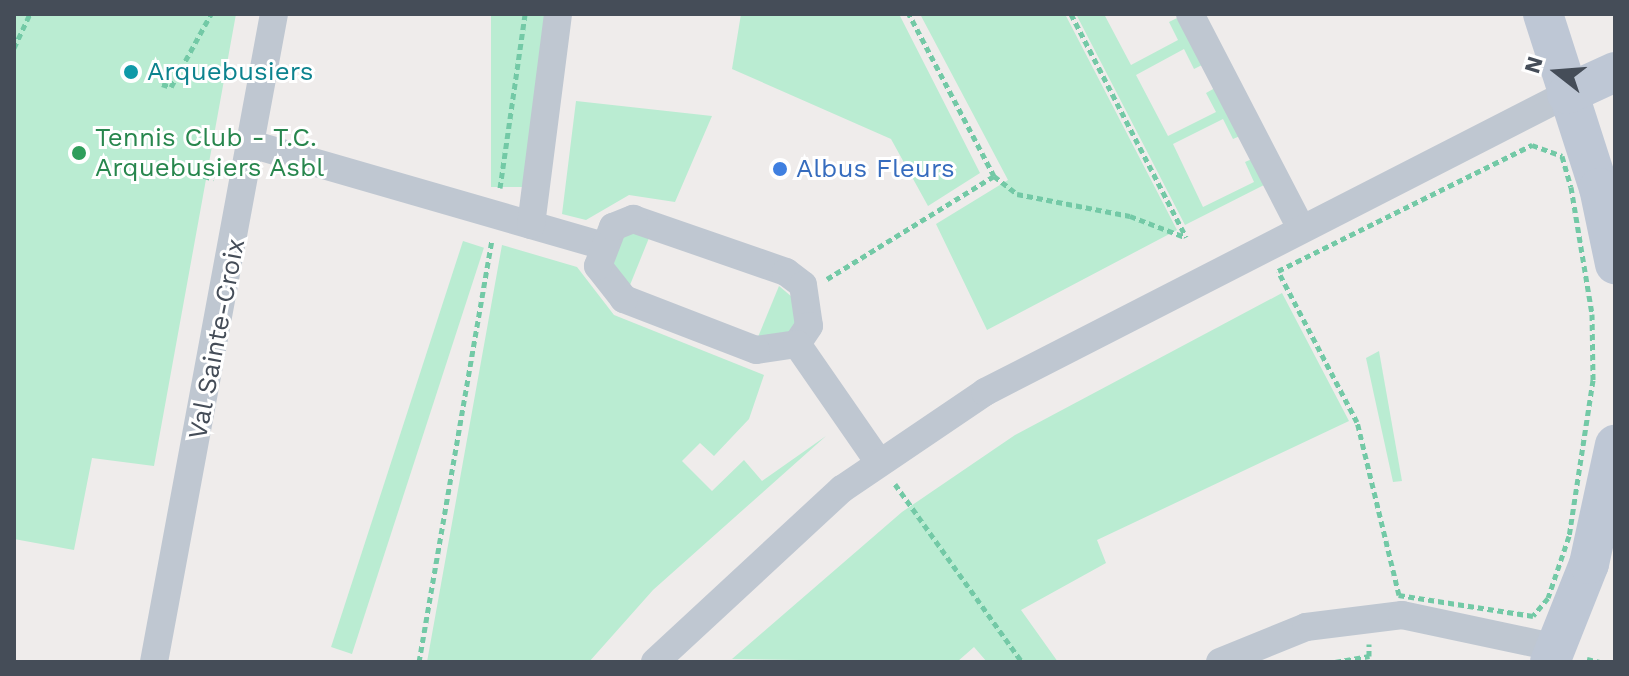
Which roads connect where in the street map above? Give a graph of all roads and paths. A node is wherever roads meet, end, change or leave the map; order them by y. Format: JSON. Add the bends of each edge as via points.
{"nodes":[{"id":1,"x":30,"y":14,"type":"edge"},
{"id":2,"x":211,"y":14,"type":"edge"},
{"id":3,"x":274,"y":14,"type":"edge"},
{"id":4,"x":525,"y":14,"type":"edge"},
{"id":5,"x":558,"y":14,"type":"edge"},
{"id":6,"x":909,"y":14,"type":"edge"},
{"id":7,"x":1071,"y":14,"type":"edge"},
{"id":8,"x":1190,"y":14,"type":"edge"},
{"id":9,"x":1543,"y":14,"type":"edge"},
{"id":10,"x":14,"y":48,"type":"edge"},
{"id":11,"x":1615,"y":72,"type":"edge"},
{"id":12,"x":162,"y":84,"type":"dead end"},
{"id":13,"x":1567,"y":94,"type":"junction"},
{"id":14,"x":254,"y":145,"type":"junction"},
{"id":15,"x":1532,"y":145,"type":"dead end"},
{"id":16,"x":185,"y":170,"type":"dead end"},
{"id":17,"x":994,"y":176,"type":"junction"},
{"id":18,"x":214,"y":179,"type":"dead end"},
{"id":19,"x":497,"y":215,"type":"junction"},
{"id":20,"x":531,"y":225,"type":"junction"},
{"id":21,"x":1300,"y":226,"type":"junction"},
{"id":22,"x":601,"y":245,"type":"junction"},
{"id":23,"x":1615,"y":264,"type":"edge"},
{"id":24,"x":1278,"y":271,"type":"dead end"},
{"id":25,"x":806,"y":292,"type":"junction"},
{"id":26,"x":797,"y":344,"type":"junction"},
{"id":27,"x":1615,"y":445,"type":"edge"},
{"id":28,"x":878,"y":461,"type":"junction"},
{"id":29,"x":1563,"y":656,"type":"edge"},
{"id":30,"x":154,"y":662,"type":"edge"},
{"id":31,"x":419,"y":662,"type":"edge"},
{"id":32,"x":655,"y":662,"type":"edge"},
{"id":33,"x":1022,"y":662,"type":"edge"},
{"id":34,"x":1220,"y":662,"type":"edge"},
{"id":35,"x":1600,"y":662,"type":"edge"}],
"edges":[{"from":1,"to":10,"type":"path"},
{"from":2,"to":12,"type":"path","via":[[171,87]]},
{"from":3,"to":14,"type":"street","name":"Val Sainte-Croix"},
{"from":4,"to":19,"type":"path"},
{"from":5,"to":20,"type":"street"},
{"from":6,"to":17,"type":"path"},
{"from":7,"to":17,"type":"path","via":[[1186,237],[1130,216],[1017,194]]},
{"from":8,"to":21,"type":"street"},
{"from":9,"to":13,"type":"street"},
{"from":11,"to":13,"type":"street"},
{"from":13,"to":21,"type":"street"},
{"from":13,"to":23,"type":"street"},
{"from":14,"to":19,"type":"street"},
{"from":14,"to":30,"type":"street","name":"Val Sainte-Croix"},
{"from":15,"to":24,"type":"path","via":[[1562,156],[1571,187],[1592,314],[1593,380],[1569,536],[1548,598],[1533,616],[1399,595],[1357,422]]},
{"from":16,"to":18,"type":"path"},
{"from":17,"to":25,"type":"path"},
{"from":19,"to":20,"type":"street"},
{"from":19,"to":31,"type":"path"},
{"from":20,"to":22,"type":"street"},
{"from":21,"to":28,"type":"street","via":[[1010,378]]},
{"from":22,"to":25,"type":"street","via":[[613,227],[654,221],[786,272]]},
{"from":22,"to":26,"type":"street","via":[[598,266],[624,299],[756,350]]},
{"from":25,"to":26,"type":"street","via":[[809,326]]},
{"from":26,"to":28,"type":"street"},
{"from":27,"to":29,"type":"street"},
{"from":28,"to":32,"type":"street","via":[[773,547]]},
{"from":28,"to":33,"type":"path"},
{"from":29,"to":34,"type":"street","via":[[1402,615],[1306,627]]},
{"from":29,"to":35,"type":"path"}]}
